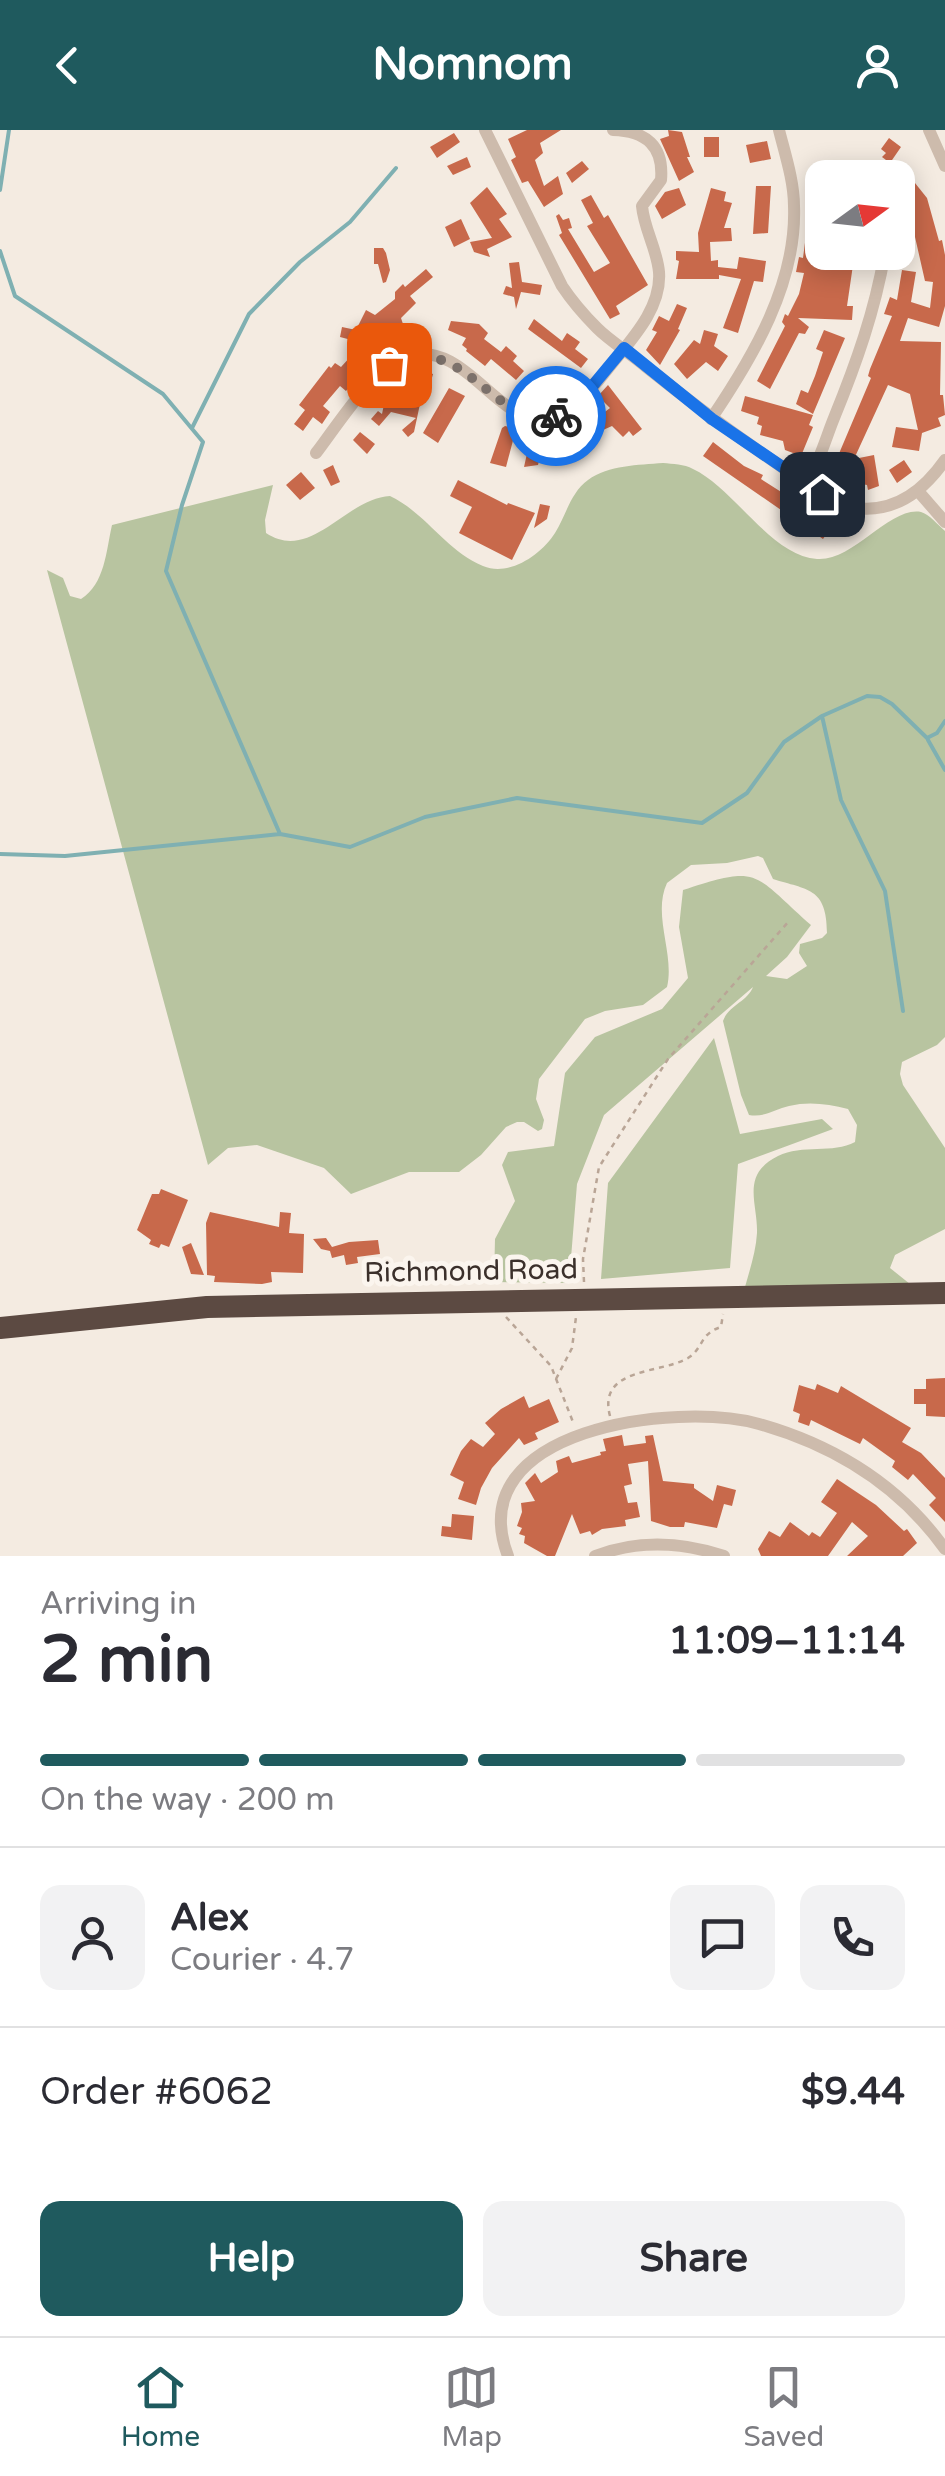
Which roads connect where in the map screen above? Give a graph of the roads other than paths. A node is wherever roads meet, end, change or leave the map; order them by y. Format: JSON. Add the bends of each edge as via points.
{"nodes":[{"id":1,"x":485,"y":130,"type":"edge"},
{"id":2,"x":614,"y":130,"type":"edge"},
{"id":3,"x":779,"y":130,"type":"edge"},
{"id":4,"x":929,"y":130,"type":"edge"},
{"id":5,"x":945,"y":166,"type":"edge"},
{"id":6,"x":883,"y":270,"type":"edge"},
{"id":7,"x":624,"y":348,"type":"junction"},
{"id":8,"x":712,"y":419,"type":"junction"},
{"id":9,"x":316,"y":453,"type":"dead end"},
{"id":10,"x":945,"y":460,"type":"edge"},
{"id":11,"x":804,"y":483,"type":"junction"},
{"id":12,"x":918,"y":491,"type":"junction"},
{"id":13,"x":945,"y":522,"type":"edge"},
{"id":14,"x":945,"y":1292,"type":"edge"},
{"id":15,"x":0,"y":1328,"type":"edge"},
{"id":16,"x":945,"y":1549,"type":"edge"},
{"id":17,"x":508,"y":1556,"type":"edge"},
{"id":18,"x":595,"y":1556,"type":"edge"},
{"id":19,"x":724,"y":1556,"type":"edge"}],
"edges":[{"from":1,"to":7,"type":"street","via":[[562,286]]},
{"from":2,"to":7,"type":"street","via":[[652,141],[662,174],[642,206],[660,274],[657,295]]},
{"from":3,"to":8,"type":"street","via":[[794,195],[790,253],[758,342]]},
{"from":4,"to":5,"type":"street"},
{"from":6,"to":11,"type":"street","via":[[860,352]]},
{"from":7,"to":8,"type":"street"},
{"from":7,"to":9,"type":"street","via":[[575,407],[547,418],[512,410],[447,361],[408,356],[386,368]]},
{"from":8,"to":11,"type":"street"},
{"from":10,"to":12,"type":"street"},
{"from":11,"to":12,"type":"street","via":[[840,504],[867,509]]},
{"from":12,"to":13,"type":"street"},
{"from":14,"to":15,"type":"highway","name":"Richmond Road","via":[[176,1308]]},
{"from":16,"to":17,"type":"street","via":[[874,1477],[804,1439],[755,1423],[672,1418],[580,1436],[532,1458],[510,1483],[502,1505]]},
{"from":18,"to":19,"type":"street","via":[[655,1544]]}]}
